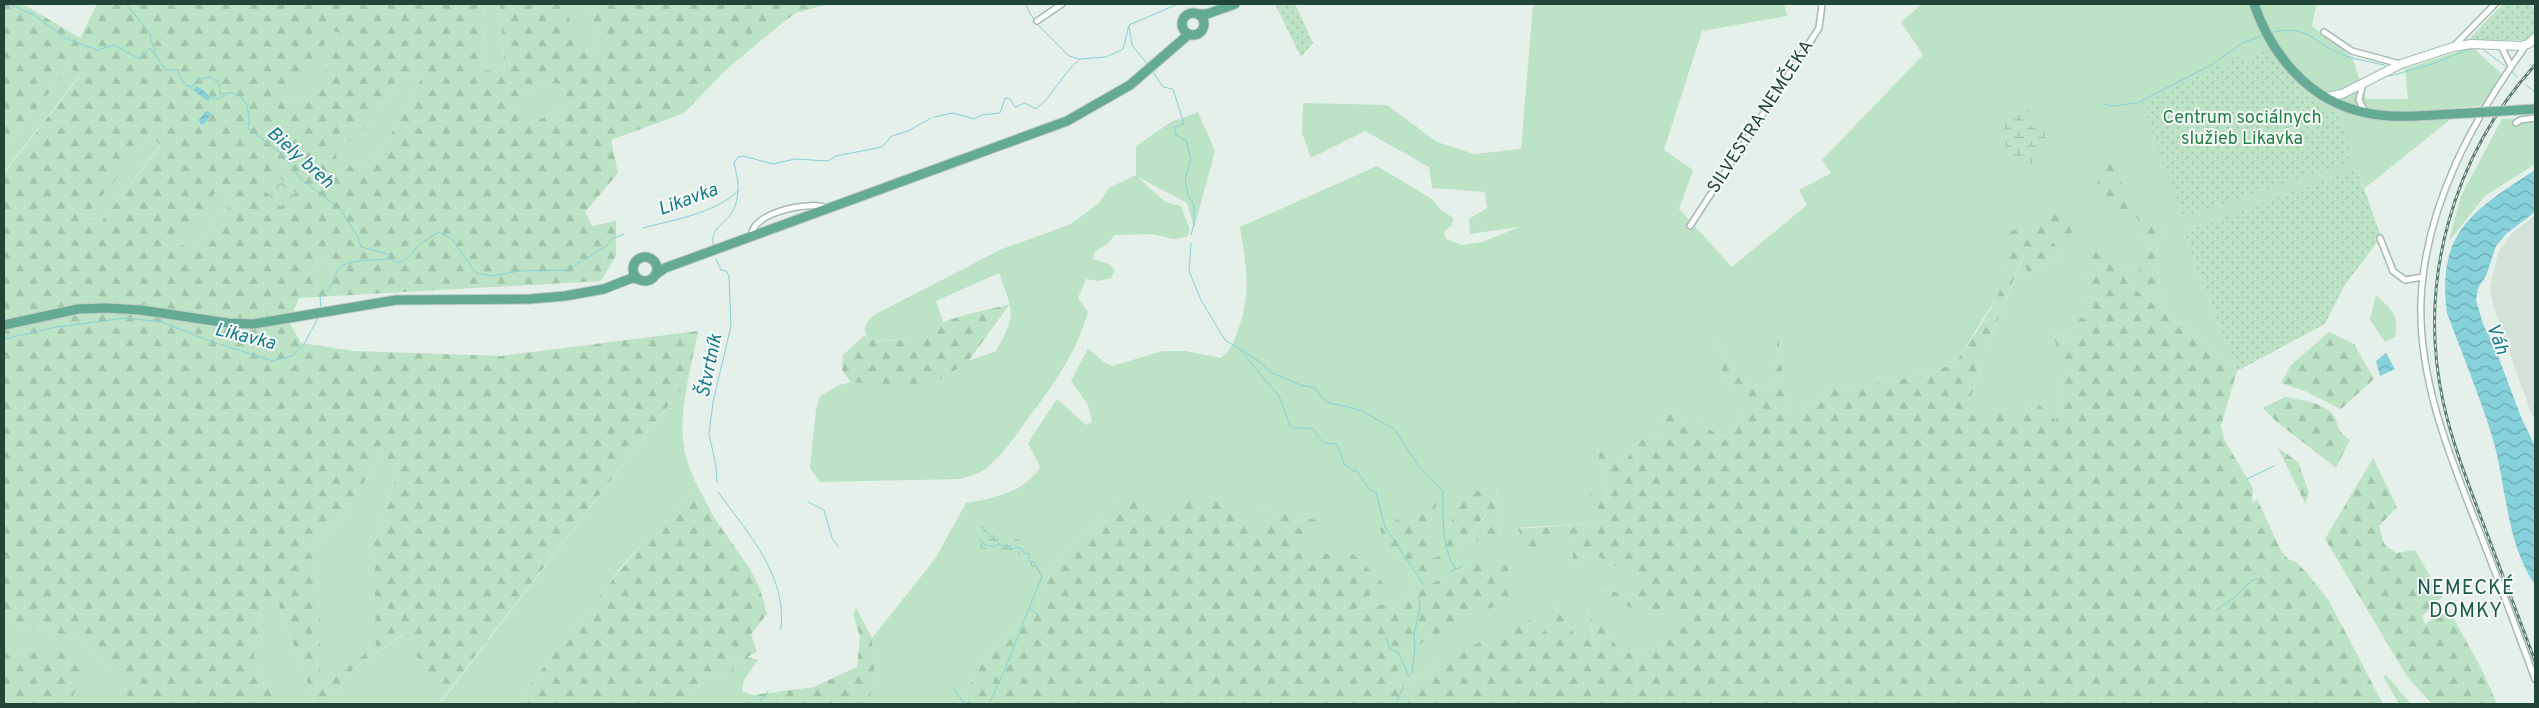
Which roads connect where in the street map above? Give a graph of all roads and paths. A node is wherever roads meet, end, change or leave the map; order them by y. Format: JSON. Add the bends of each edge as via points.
{"nodes":[{"id":1,"x":1062,"y":4,"type":"edge"},
{"id":2,"x":1234,"y":4,"type":"edge"},
{"id":3,"x":1822,"y":4,"type":"edge"},
{"id":4,"x":2254,"y":4,"type":"edge"},
{"id":5,"x":2495,"y":4,"type":"edge"},
{"id":6,"x":1211,"y":13,"type":"junction"},
{"id":7,"x":1198,"y":14,"type":"junction"},
{"id":8,"x":1037,"y":21,"type":"dead end"},
{"id":9,"x":1205,"y":25,"type":"junction"},
{"id":10,"x":1182,"y":26,"type":"junction"},
{"id":11,"x":2324,"y":32,"type":"dead end"},
{"id":12,"x":1188,"y":35,"type":"junction"},
{"id":13,"x":2535,"y":38,"type":"edge"},
{"id":14,"x":2528,"y":44,"type":"junction"},
{"id":15,"x":2501,"y":46,"type":"junction"},
{"id":16,"x":2453,"y":47,"type":"junction"},
{"id":17,"x":1158,"y":61,"type":"junction"},
{"id":18,"x":2401,"y":64,"type":"junction"},
{"id":19,"x":2511,"y":66,"type":"junction"},
{"id":20,"x":2364,"y":82,"type":"junction"},
{"id":21,"x":2326,"y":97,"type":"junction"},
{"id":22,"x":2535,"y":109,"type":"edge"},
{"id":23,"x":2367,"y":113,"type":"junction"},
{"id":24,"x":2535,"y":118,"type":"edge"},
{"id":25,"x":2516,"y":123,"type":"dead end"},
{"id":26,"x":827,"y":210,"type":"junction"},
{"id":27,"x":1690,"y":226,"type":"dead end"},
{"id":28,"x":752,"y":238,"type":"junction"},
{"id":29,"x":2380,"y":238,"type":"dead end"},
{"id":30,"x":652,"y":260,"type":"junction"},
{"id":31,"x":684,"y":262,"type":"junction"},
{"id":32,"x":633,"y":266,"type":"junction"},
{"id":33,"x":655,"y":275,"type":"junction"},
{"id":34,"x":2423,"y":277,"type":"junction"},
{"id":35,"x":638,"y":279,"type":"junction"},
{"id":36,"x":610,"y":286,"type":"junction"},
{"id":37,"x":4,"y":325,"type":"edge"},
{"id":38,"x":2535,"y":679,"type":"edge"}],
"edges":[{"from":1,"to":8,"type":"street"},
{"from":2,"to":6,"type":"main road"},
{"from":3,"to":27,"type":"street","name":"SILVESTRA NEMČEKA","via":[[1819,28]]},
{"from":4,"to":21,"type":"main road","via":[[2269,39],[2286,65]]},
{"from":5,"to":16,"type":"street"},
{"from":6,"to":7,"type":"main road"},
{"from":6,"to":9,"type":"main road"},
{"from":7,"to":9,"type":"main road"},
{"from":7,"to":10,"type":"main road","via":[[1188,14]]},
{"from":9,"to":12,"type":"main road","via":[[1198,35]]},
{"from":10,"to":12,"type":"main road"},
{"from":10,"to":17,"type":"main road"},
{"from":11,"to":18,"type":"street","via":[[2352,51]]},
{"from":12,"to":17,"type":"main road"},
{"from":13,"to":14,"type":"street"},
{"from":14,"to":15,"type":"street"},
{"from":14,"to":19,"type":"street"},
{"from":15,"to":16,"type":"street","via":[[2471,44]]},
{"from":15,"to":19,"type":"street"},
{"from":16,"to":18,"type":"street"},
{"from":17,"to":26,"type":"main road","via":[[1118,93],[1067,121]]},
{"from":18,"to":20,"type":"street"},
{"from":19,"to":34,"type":"street","via":[[2448,180]]},
{"from":20,"to":21,"type":"street","via":[[2342,94]]},
{"from":20,"to":23,"type":"street","via":[[2359,100]]},
{"from":21,"to":23,"type":"main road"},
{"from":22,"to":23,"type":"main road","bridge":true,"via":[[2395,116]]},
{"from":24,"to":25,"type":"street"},
{"from":26,"to":28,"type":"main road"},
{"from":26,"to":28,"type":"street","via":[[819,205],[770,214],[754,226]]},
{"from":28,"to":31,"type":"main road"},
{"from":29,"to":34,"type":"street","via":[[2393,272],[2405,280]]},
{"from":30,"to":31,"type":"main road"},
{"from":30,"to":32,"type":"main road","via":[[641,258]]},
{"from":30,"to":33,"type":"main road","via":[[656,266]]},
{"from":31,"to":33,"type":"main road","via":[[660,270]]},
{"from":32,"to":35,"type":"main road"},
{"from":32,"to":36,"type":"main road"},
{"from":33,"to":35,"type":"main road","via":[[647,281]]},
{"from":34,"to":38,"type":"street","via":[[2423,347],[2436,409]]},
{"from":35,"to":36,"type":"main road","via":[[626,279]]},
{"from":36,"to":37,"type":"main road","via":[[542,298],[396,300],[271,322],[240,324],[100,308]]}]}
